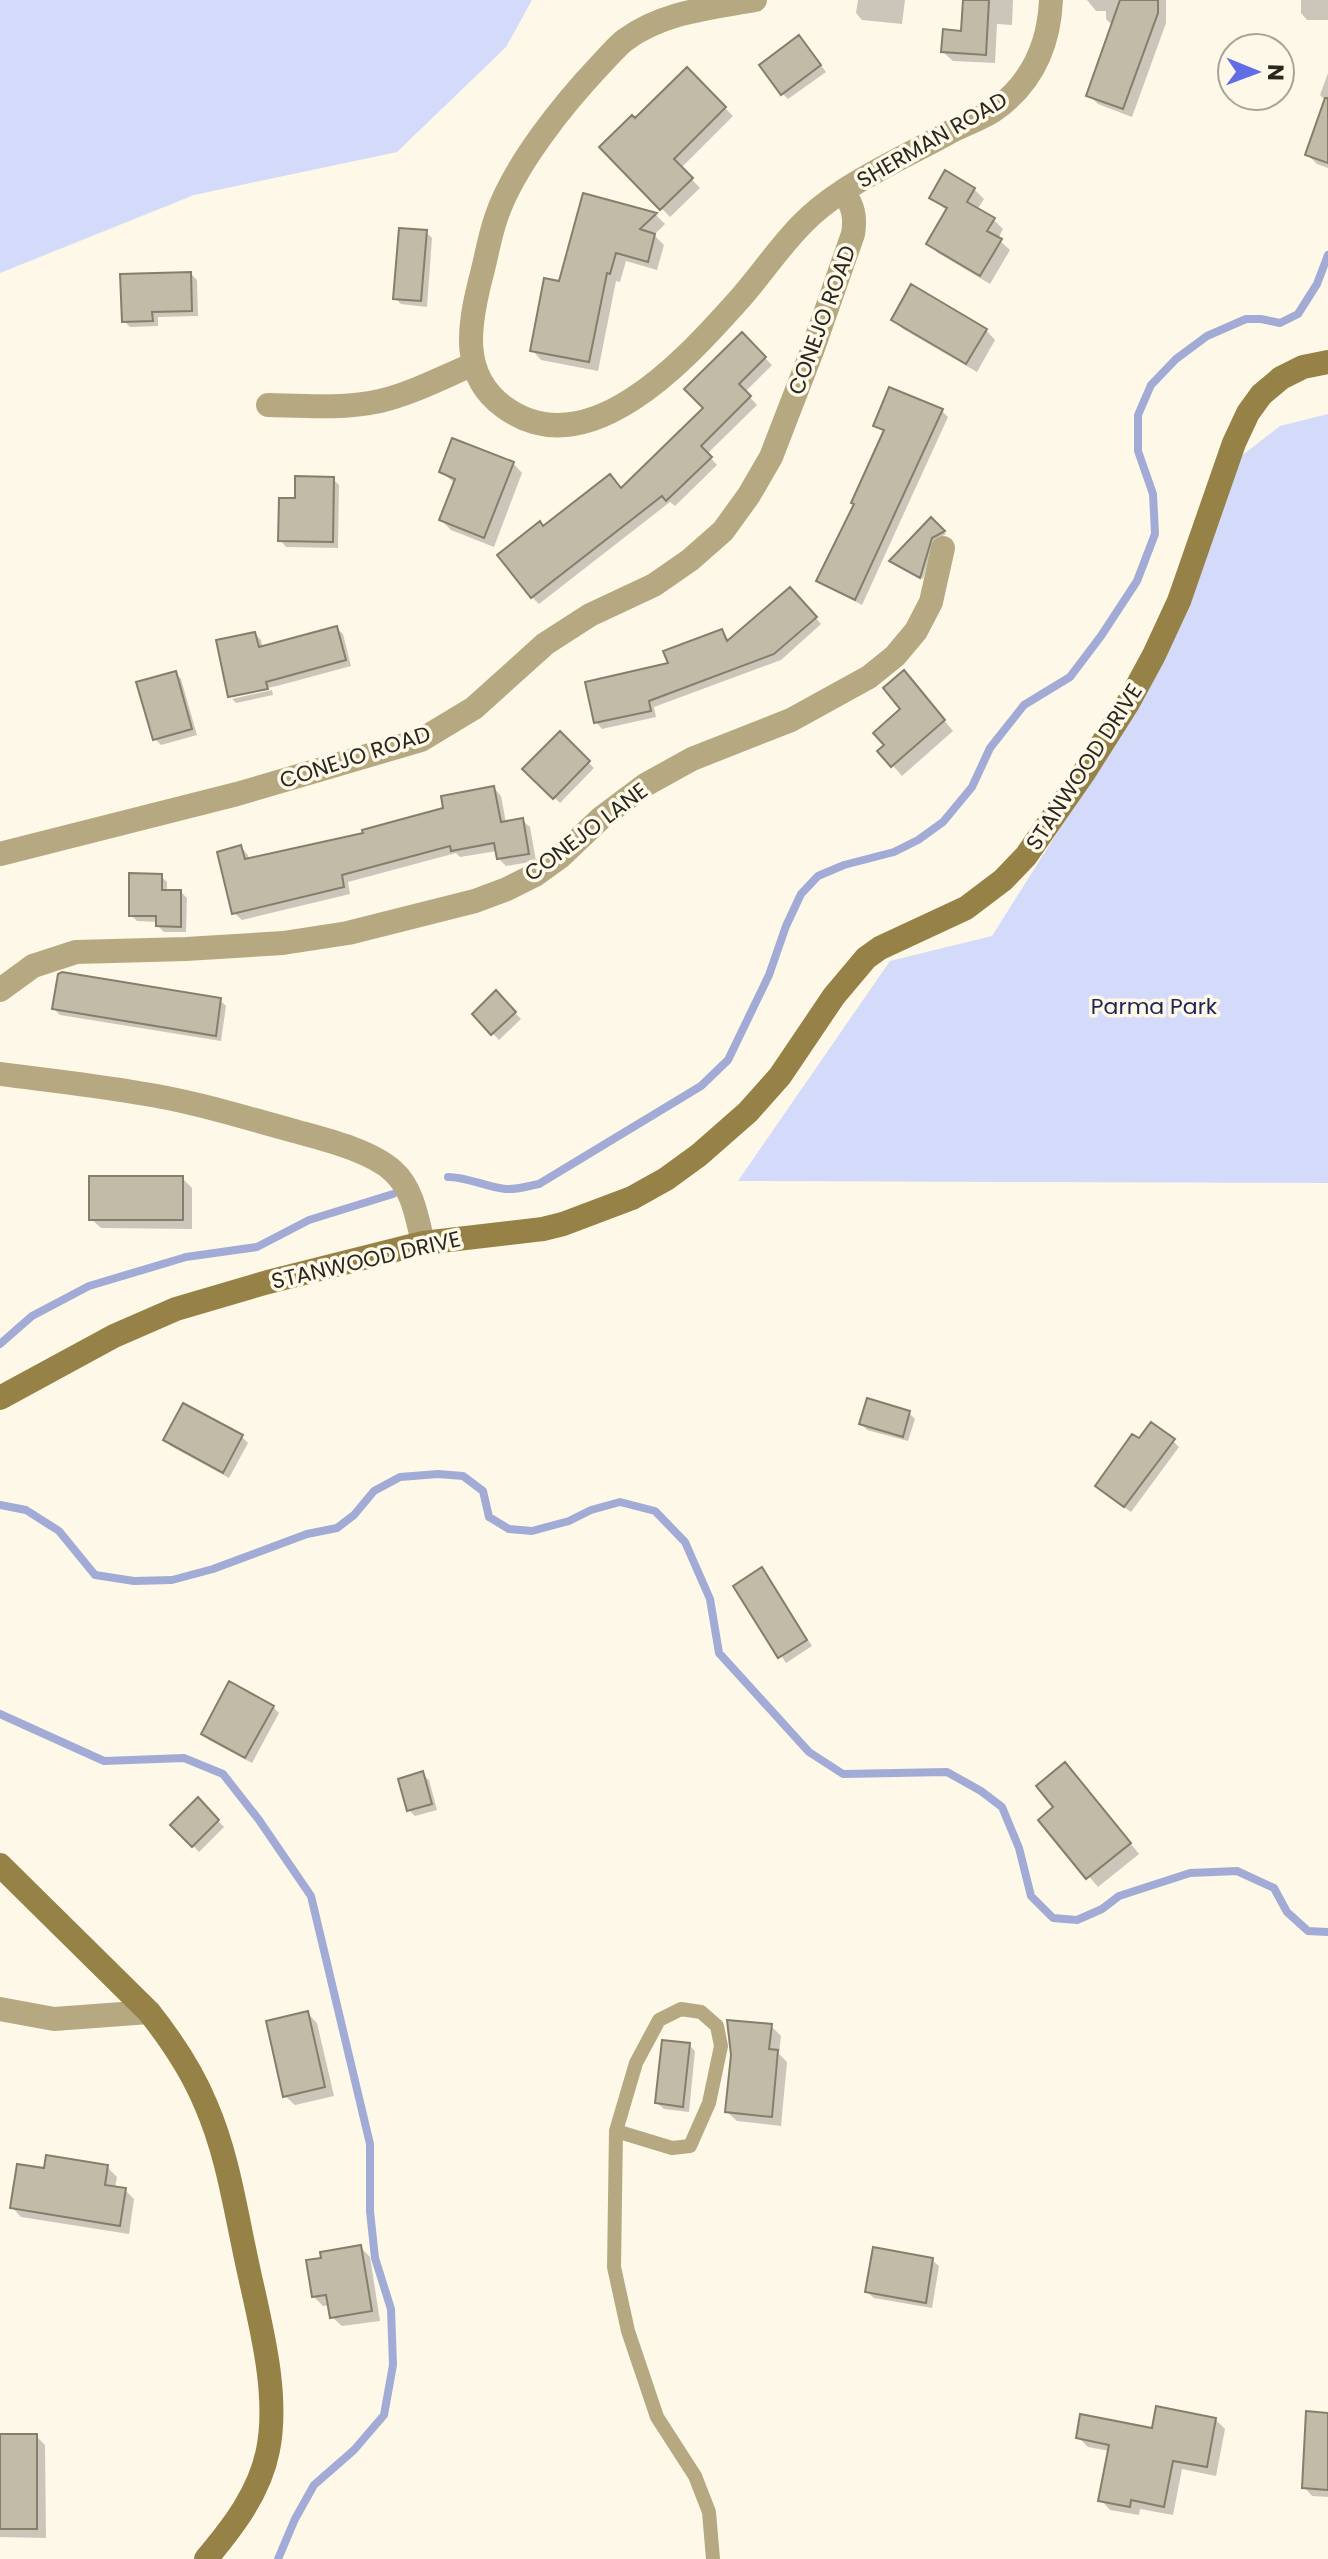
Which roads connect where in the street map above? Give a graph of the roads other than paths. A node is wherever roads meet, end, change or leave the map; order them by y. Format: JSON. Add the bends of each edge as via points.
{"nodes":[{"id":1,"x":755,"y":0,"type":"edge"},
{"id":2,"x":1051,"y":0,"type":"edge"},
{"id":3,"x":843,"y":191,"type":"junction"},
{"id":4,"x":1328,"y":362,"type":"edge"},
{"id":5,"x":474,"y":364,"type":"junction"},
{"id":6,"x":268,"y":405,"type":"dead end"},
{"id":7,"x":943,"y":548,"type":"dead end"},
{"id":8,"x":0,"y":854,"type":"edge"},
{"id":9,"x":0,"y":990,"type":"edge"},
{"id":10,"x":0,"y":1074,"type":"edge"},
{"id":11,"x":423,"y":1243,"type":"junction"},
{"id":12,"x":0,"y":1398,"type":"edge"},
{"id":13,"x":0,"y":1865,"type":"edge"},
{"id":14,"x":0,"y":2009,"type":"edge"},
{"id":15,"x":149,"y":2012,"type":"junction"},
{"id":16,"x":616,"y":2131,"type":"junction"},
{"id":17,"x":206,"y":2559,"type":"edge"},
{"id":18,"x":713,"y":2559,"type":"edge"}],
"edges":[{"from":1,"to":5,"type":"street","via":[[681,13],[623,41],[546,130],[497,216],[470,329]]},
{"from":2,"to":3,"type":"street","name":"SHERMAN ROAD","via":[[1043,48],[1015,93],[983,116]]},
{"from":3,"to":5,"type":"street","via":[[801,225],[674,368],[595,419],[567,426],[525,420],[501,405]]},
{"from":3,"to":8,"type":"street","name":"CONEJO ROAD","via":[[852,203],[853,234],[771,457],[723,531],[690,560],[545,644],[474,708],[421,740],[237,794]]},
{"from":4,"to":11,"type":"main road","name":"STANWOOD DRIVE","via":[[1287,375],[1256,401],[1234,443],[1179,601],[1147,669],[1071,794],[1003,880],[966,908],[866,958],[748,1112],[666,1179],[563,1224]]},
{"from":5,"to":6,"type":"street","via":[[379,401],[336,407]]},
{"from":7,"to":9,"type":"street","name":"CONEJO LANE","via":[[931,602],[916,631],[869,677],[791,720],[692,759],[645,785],[560,857],[507,889],[348,933],[283,943],[76,952],[33,966]]},
{"from":10,"to":11,"type":"street","via":[[156,1096],[372,1157],[406,1187]]},
{"from":11,"to":12,"type":"main road","name":"STANWOOD DRIVE","via":[[176,1309]]},
{"from":13,"to":15,"type":"main road"},
{"from":14,"to":15,"type":"street","via":[[54,2019]]},
{"from":15,"to":17,"type":"main road","via":[[192,2073],[217,2132],[271,2397],[269,2447],[258,2484]]},
{"from":16,"to":16,"type":"lane","via":[[636,2063],[659,2020],[681,2009],[701,2012],[717,2026],[721,2046],[709,2103],[690,2146],[672,2148]]},
{"from":16,"to":18,"type":"lane","via":[[614,2267],[628,2331],[657,2417],[695,2476],[709,2512]]}]}
